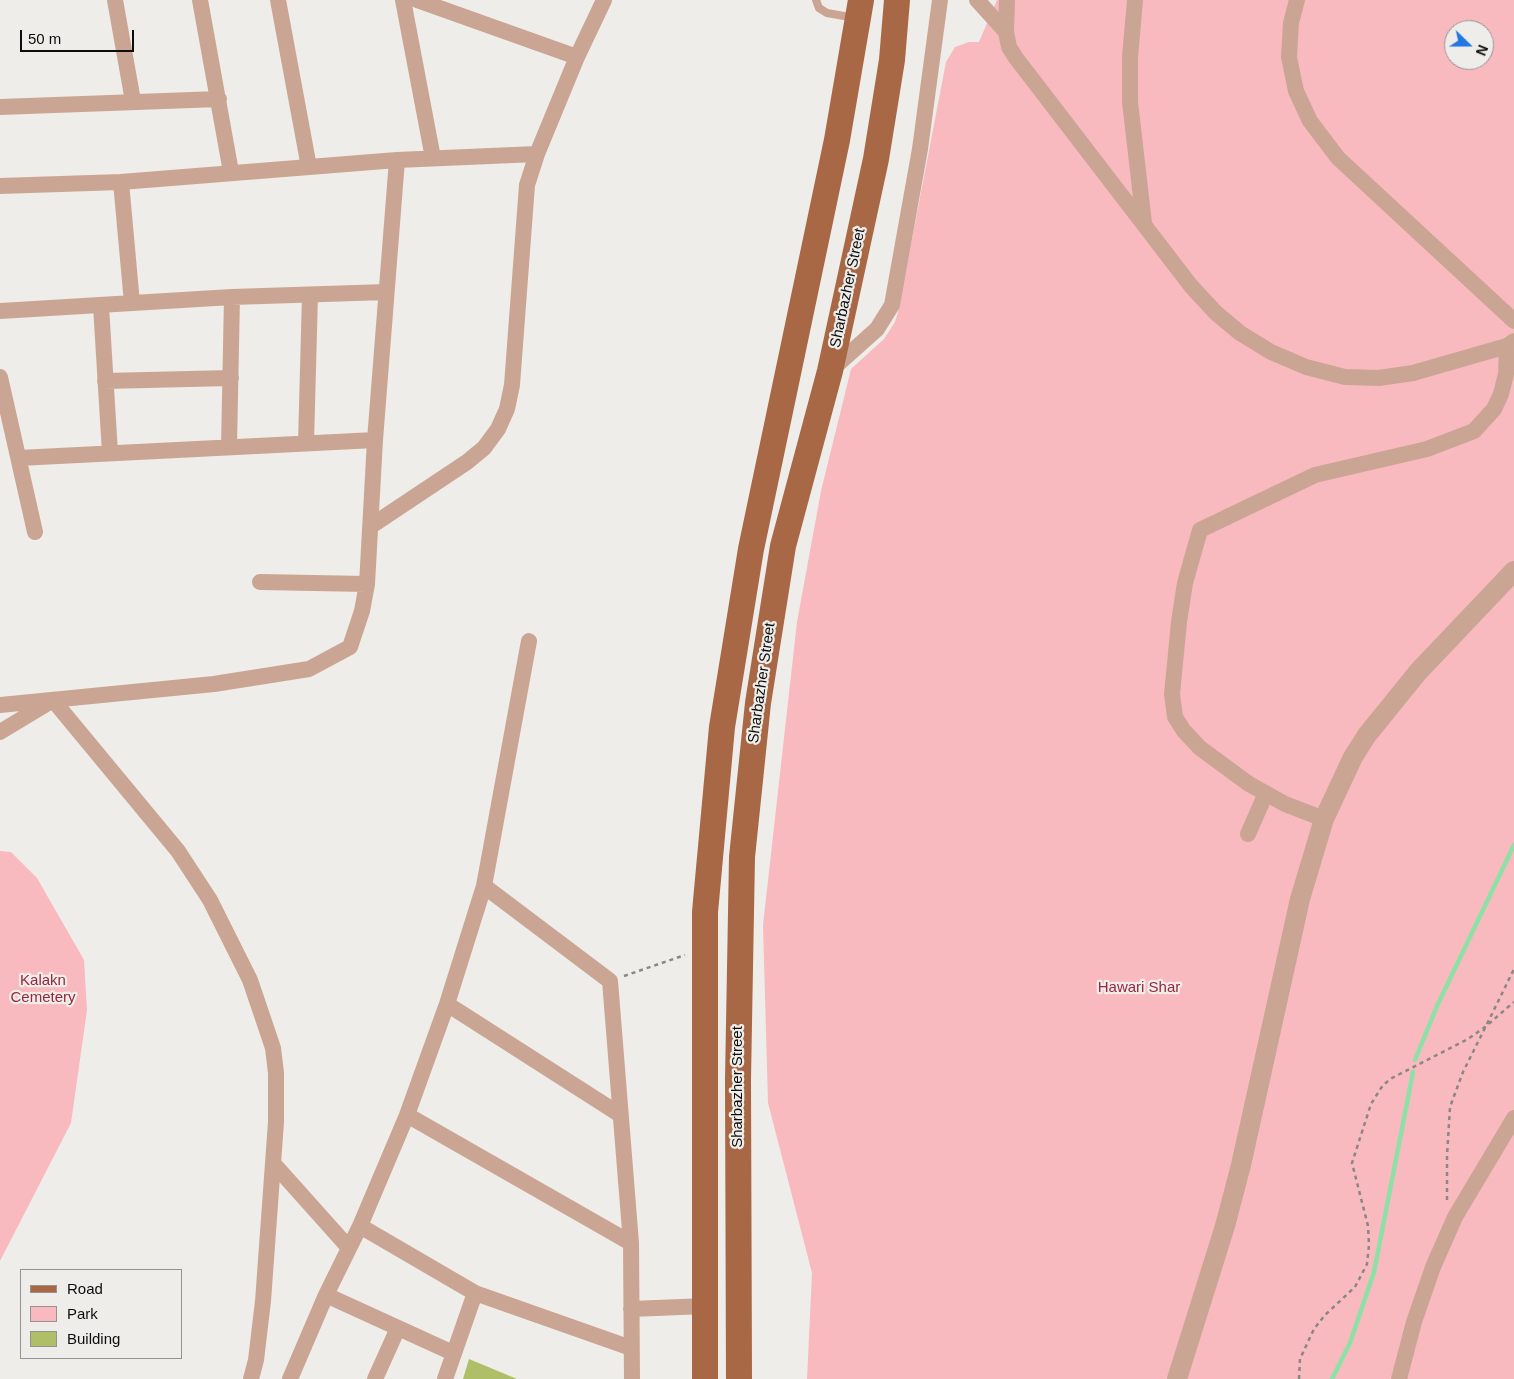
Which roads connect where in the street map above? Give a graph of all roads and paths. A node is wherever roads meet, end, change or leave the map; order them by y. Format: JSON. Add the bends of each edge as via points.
{"nodes":[{"id":1,"x":115,"y":0,"type":"edge"},
{"id":2,"x":200,"y":0,"type":"edge"},
{"id":3,"x":278,"y":0,"type":"edge"},
{"id":4,"x":403,"y":0,"type":"edge"},
{"id":5,"x":417,"y":0,"type":"edge"},
{"id":6,"x":604,"y":0,"type":"edge"},
{"id":7,"x":816,"y":0,"type":"edge"},
{"id":8,"x":897,"y":0,"type":"edge"},
{"id":9,"x":940,"y":0,"type":"edge"},
{"id":10,"x":978,"y":0,"type":"edge"},
{"id":11,"x":1007,"y":0,"type":"edge"},
{"id":12,"x":1135,"y":0,"type":"edge"},
{"id":13,"x":1297,"y":0,"type":"edge"},
{"id":14,"x":861,"y":9,"type":"edge"},
{"id":15,"x":1006,"y":32,"type":"junction"},
{"id":16,"x":577,"y":57,"type":"junction"},
{"id":17,"x":219,"y":99,"type":"junction"},
{"id":18,"x":133,"y":101,"type":"junction"},
{"id":19,"x":0,"y":107,"type":"edge"},
{"id":20,"x":537,"y":154,"type":"junction"},
{"id":21,"x":433,"y":158,"type":"junction"},
{"id":22,"x":396,"y":160,"type":"junction"},
{"id":23,"x":309,"y":167,"type":"junction"},
{"id":24,"x":230,"y":172,"type":"junction"},
{"id":25,"x":121,"y":182,"type":"junction"},
{"id":26,"x":0,"y":186,"type":"edge"},
{"id":27,"x":1144,"y":223,"type":"junction"},
{"id":28,"x":386,"y":292,"type":"junction"},
{"id":29,"x":310,"y":295,"type":"junction"},
{"id":30,"x":232,"y":298,"type":"junction"},
{"id":31,"x":132,"y":303,"type":"junction"},
{"id":32,"x":101,"y":306,"type":"junction"},
{"id":33,"x":0,"y":311,"type":"edge"},
{"id":34,"x":1514,"y":321,"type":"edge"},
{"id":35,"x":1510,"y":344,"type":"edge"},
{"id":36,"x":830,"y":371,"type":"junction"},
{"id":37,"x":0,"y":377,"type":"edge"},
{"id":38,"x":230,"y":378,"type":"junction"},
{"id":39,"x":105,"y":381,"type":"junction"},
{"id":40,"x":375,"y":440,"type":"junction"},
{"id":41,"x":306,"y":443,"type":"junction"},
{"id":42,"x":230,"y":447,"type":"junction"},
{"id":43,"x":110,"y":453,"type":"junction"},
{"id":44,"x":19,"y":458,"type":"junction"},
{"id":45,"x":371,"y":526,"type":"junction"},
{"id":46,"x":36,"y":532,"type":"dead end"},
{"id":47,"x":1514,"y":571,"type":"edge"},
{"id":48,"x":260,"y":582,"type":"dead end"},
{"id":49,"x":367,"y":584,"type":"junction"},
{"id":50,"x":529,"y":641,"type":"dead end"},
{"id":51,"x":731,"y":671,"type":"junction"},
{"id":52,"x":762,"y":675,"type":"junction"},
{"id":53,"x":53,"y":700,"type":"junction"},
{"id":54,"x":0,"y":705,"type":"edge"},
{"id":55,"x":0,"y":732,"type":"edge"},
{"id":56,"x":1266,"y":793,"type":"junction"},
{"id":57,"x":1324,"y":819,"type":"junction"},
{"id":58,"x":1248,"y":834,"type":"dead end"},
{"id":59,"x":484,"y":886,"type":"junction"},
{"id":60,"x":705,"y":948,"type":"junction"},
{"id":61,"x":1514,"y":969,"type":"edge"},
{"id":62,"x":610,"y":981,"type":"junction"},
{"id":63,"x":1514,"y":1002,"type":"edge"},
{"id":64,"x":448,"y":1004,"type":"junction"},
{"id":65,"x":1485,"y":1027,"type":"junction"},
{"id":66,"x":619,"y":1114,"type":"junction"},
{"id":67,"x":406,"y":1115,"type":"junction"},
{"id":68,"x":1514,"y":1118,"type":"edge"},
{"id":69,"x":273,"y":1163,"type":"junction"},
{"id":70,"x":1447,"y":1205,"type":"dead end"},
{"id":71,"x":360,"y":1226,"type":"junction"},
{"id":72,"x":631,"y":1243,"type":"junction"},
{"id":73,"x":350,"y":1248,"type":"junction"},
{"id":74,"x":475,"y":1293,"type":"junction"},
{"id":75,"x":326,"y":1295,"type":"junction"},
{"id":76,"x":706,"y":1306,"type":"junction"},
{"id":77,"x":631,"y":1309,"type":"junction"},
{"id":78,"x":398,"y":1328,"type":"junction"},
{"id":79,"x":631,"y":1348,"type":"junction"},
{"id":80,"x":453,"y":1353,"type":"junction"},
{"id":81,"x":251,"y":1379,"type":"edge"},
{"id":82,"x":290,"y":1379,"type":"edge"},
{"id":83,"x":375,"y":1379,"type":"edge"},
{"id":84,"x":445,"y":1379,"type":"edge"},
{"id":85,"x":632,"y":1379,"type":"edge"},
{"id":86,"x":705,"y":1379,"type":"edge"},
{"id":87,"x":739,"y":1379,"type":"edge"},
{"id":88,"x":1177,"y":1379,"type":"edge"},
{"id":89,"x":1298,"y":1379,"type":"edge"},
{"id":90,"x":1399,"y":1379,"type":"edge"}],
"edges":[{"from":1,"to":18,"type":"street"},
{"from":2,"to":17,"type":"street"},
{"from":3,"to":23,"type":"street"},
{"from":4,"to":21,"type":"street"},
{"from":5,"to":16,"type":"street"},
{"from":6,"to":16,"type":"street"},
{"from":7,"to":14,"type":"lane","via":[[826,13]]},
{"from":8,"to":36,"type":"main road","name":"Sharbazher Street","via":[[891,68],[878,150]]},
{"from":9,"to":36,"type":"street","via":[[920,149],[892,305],[877,329]]},
{"from":10,"to":15,"type":"street"},
{"from":11,"to":15,"type":"street"},
{"from":12,"to":27,"type":"street","via":[[1130,102]]},
{"from":13,"to":34,"type":"street","via":[[1290,22],[1290,57],[1296,91],[1310,121],[1338,158]]},
{"from":14,"to":51,"type":"main road","name":"Sharbazher Street","via":[[837,140],[751,549]]},
{"from":15,"to":27,"type":"street","via":[[1016,58]]},
{"from":16,"to":20,"type":"street"},
{"from":17,"to":18,"type":"street"},
{"from":17,"to":24,"type":"street"},
{"from":18,"to":19,"type":"street"},
{"from":20,"to":21,"type":"street"},
{"from":20,"to":45,"type":"street","via":[[527,185],[512,384],[507,409],[484,448]]},
{"from":21,"to":22,"type":"street"},
{"from":22,"to":23,"type":"street"},
{"from":22,"to":28,"type":"street"},
{"from":23,"to":24,"type":"street"},
{"from":24,"to":25,"type":"street"},
{"from":25,"to":26,"type":"street"},
{"from":25,"to":31,"type":"street"},
{"from":27,"to":35,"type":"street","via":[[1191,286],[1216,313],[1271,352],[1306,367],[1344,377],[1379,378],[1413,373]]},
{"from":28,"to":29,"type":"street"},
{"from":28,"to":40,"type":"street"},
{"from":29,"to":30,"type":"street"},
{"from":29,"to":41,"type":"street"},
{"from":30,"to":31,"type":"street"},
{"from":30,"to":38,"type":"street"},
{"from":31,"to":32,"type":"street"},
{"from":32,"to":33,"type":"street"},
{"from":32,"to":39,"type":"street"},
{"from":35,"to":56,"type":"street","via":[[1501,394],[1494,409],[1474,431],[1427,449],[1315,475],[1200,530],[1185,583],[1179,622],[1172,694],[1175,717],[1200,748]]},
{"from":36,"to":52,"type":"main road","name":"Sharbazher Street","via":[[783,546]]},
{"from":37,"to":44,"type":"street"},
{"from":38,"to":39,"type":"street"},
{"from":38,"to":42,"type":"street"},
{"from":39,"to":43,"type":"street"},
{"from":40,"to":41,"type":"street"},
{"from":40,"to":45,"type":"street"},
{"from":41,"to":42,"type":"street"},
{"from":42,"to":43,"type":"street"},
{"from":43,"to":44,"type":"street"},
{"from":44,"to":46,"type":"street"},
{"from":45,"to":49,"type":"street"},
{"from":47,"to":57,"type":"street","via":[[1418,672],[1367,735]]},
{"from":48,"to":49,"type":"street"},
{"from":49,"to":53,"type":"street","via":[[350,647],[309,669],[214,684]]},
{"from":50,"to":59,"type":"street"},
{"from":51,"to":52,"type":"main road"},
{"from":51,"to":60,"type":"main road","name":"Sharbazher Street","via":[[721,737],[705,912]]},
{"from":52,"to":87,"type":"main road","name":"Sharbazher Street","via":[[742,857],[738,1079]]},
{"from":53,"to":54,"type":"street"},
{"from":53,"to":55,"type":"street"},
{"from":53,"to":69,"type":"street","via":[[178,851],[231,938],[262,1011],[273,1048],[276,1122]]},
{"from":56,"to":57,"type":"street"},
{"from":56,"to":58,"type":"street"},
{"from":57,"to":88,"type":"street","via":[[1300,900],[1225,1226]]},
{"from":59,"to":62,"type":"street"},
{"from":59,"to":64,"type":"street"},
{"from":60,"to":62,"type":"path"},
{"from":60,"to":76,"type":"main road","name":"Sharbazher Street"},
{"from":61,"to":65,"type":"path"},
{"from":62,"to":66,"type":"street"},
{"from":63,"to":65,"type":"path"},
{"from":64,"to":66,"type":"street"},
{"from":64,"to":67,"type":"street"},
{"from":65,"to":70,"type":"path","via":[[1470,1054],[1450,1107]]},
{"from":65,"to":89,"type":"path","via":[[1453,1048],[1392,1078],[1383,1085],[1371,1104],[1352,1163],[1368,1226],[1367,1264],[1354,1287],[1319,1321],[1311,1334],[1300,1359]]},
{"from":66,"to":72,"type":"street"},
{"from":67,"to":71,"type":"street"},
{"from":67,"to":72,"type":"street"},
{"from":68,"to":90,"type":"street","via":[[1478,1175],[1440,1250],[1414,1322]]},
{"from":69,"to":73,"type":"street"},
{"from":69,"to":81,"type":"street","via":[[263,1301]]},
{"from":71,"to":73,"type":"street"},
{"from":71,"to":74,"type":"street"},
{"from":72,"to":77,"type":"street"},
{"from":73,"to":75,"type":"street"},
{"from":74,"to":79,"type":"street"},
{"from":74,"to":80,"type":"street"},
{"from":75,"to":78,"type":"street"},
{"from":75,"to":82,"type":"street"},
{"from":76,"to":77,"type":"street"},
{"from":76,"to":86,"type":"main road","name":"Sharbazher Street"},
{"from":77,"to":79,"type":"street"},
{"from":78,"to":80,"type":"street"},
{"from":78,"to":83,"type":"street"},
{"from":79,"to":85,"type":"street"},
{"from":80,"to":84,"type":"street"}]}
